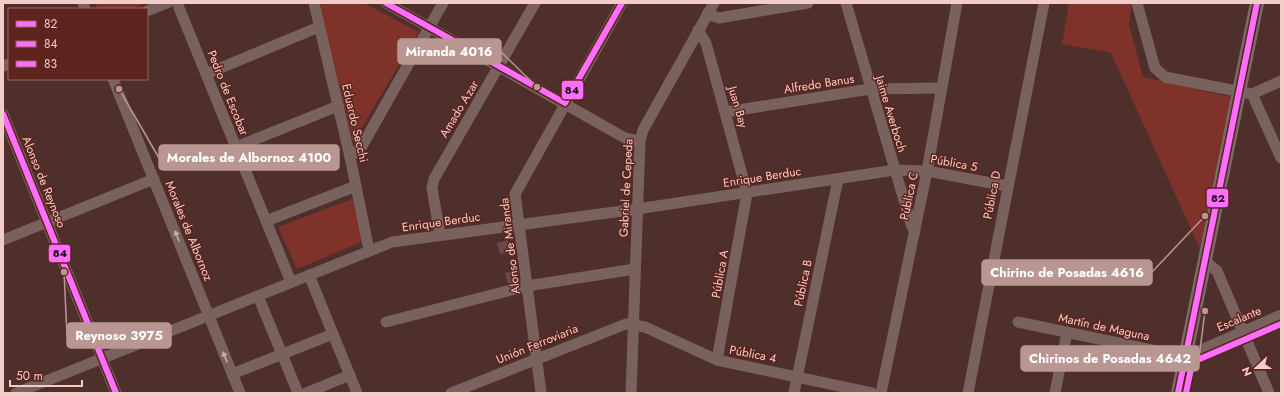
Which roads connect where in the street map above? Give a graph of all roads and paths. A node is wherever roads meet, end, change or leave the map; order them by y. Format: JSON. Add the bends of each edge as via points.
{"nodes":[{"id":1,"x":167,"y":3,"type":"edge"},
{"id":2,"x":177,"y":3,"type":"edge"},
{"id":3,"x":314,"y":3,"type":"edge"},
{"id":4,"x":386,"y":3,"type":"edge"},
{"id":5,"x":443,"y":3,"type":"edge"},
{"id":6,"x":535,"y":3,"type":"edge"},
{"id":7,"x":622,"y":3,"type":"edge"},
{"id":8,"x":714,"y":3,"type":"edge"},
{"id":9,"x":808,"y":3,"type":"edge"},
{"id":10,"x":846,"y":3,"type":"edge"},
{"id":11,"x":957,"y":3,"type":"edge"},
{"id":12,"x":1044,"y":3,"type":"edge"},
{"id":13,"x":1137,"y":3,"type":"edge"},
{"id":14,"x":1257,"y":3,"type":"edge"},
{"id":15,"x":148,"y":11,"type":"edge"},
{"id":16,"x":707,"y":14,"type":"junction"},
{"id":17,"x":319,"y":27,"type":"junction"},
{"id":18,"x":429,"y":28,"type":"junction"},
{"id":19,"x":698,"y":30,"type":"junction"},
{"id":20,"x":500,"y":66,"type":"junction"},
{"id":21,"x":206,"y":74,"type":"junction"},
{"id":22,"x":113,"y":80,"type":"edge"},
{"id":23,"x":1281,"y":81,"type":"edge"},
{"id":24,"x":941,"y":88,"type":"junction"},
{"id":25,"x":870,"y":89,"type":"junction"},
{"id":26,"x":1238,"y":91,"type":"junction"},
{"id":27,"x":1252,"y":94,"type":"junction"},
{"id":28,"x":565,"y":103,"type":"junction"},
{"id":29,"x":338,"y":106,"type":"junction"},
{"id":30,"x":726,"y":112,"type":"junction"},
{"id":31,"x":3,"y":114,"type":"edge"},
{"id":32,"x":640,"y":141,"type":"junction"},
{"id":33,"x":236,"y":148,"type":"junction"},
{"id":34,"x":350,"y":157,"type":"junction"},
{"id":35,"x":1281,"y":158,"type":"edge"},
{"id":36,"x":895,"y":170,"type":"junction"},
{"id":37,"x":927,"y":171,"type":"junction"},
{"id":38,"x":154,"y":179,"type":"junction"},
{"id":39,"x":838,"y":179,"type":"junction"},
{"id":40,"x":356,"y":186,"type":"junction"},
{"id":41,"x":1007,"y":186,"type":"junction"},
{"id":42,"x":747,"y":193,"type":"junction"},
{"id":43,"x":637,"y":209,"type":"junction"},
{"id":44,"x":266,"y":221,"type":"junction"},
{"id":45,"x":47,"y":222,"type":"junction"},
{"id":46,"x":518,"y":224,"type":"junction"},
{"id":47,"x":915,"y":232,"type":"junction"},
{"id":48,"x":440,"y":235,"type":"junction"},
{"id":49,"x":3,"y":240,"type":"edge"},
{"id":50,"x":369,"y":250,"type":"junction"},
{"id":51,"x":1204,"y":260,"type":"junction"},
{"id":52,"x":635,"y":269,"type":"junction"},
{"id":53,"x":309,"y":275,"type":"junction"},
{"id":54,"x":291,"y":282,"type":"junction"},
{"id":55,"x":528,"y":286,"type":"junction"},
{"id":56,"x":258,"y":296,"type":"junction"},
{"id":57,"x":209,"y":315,"type":"junction"},
{"id":58,"x":1281,"y":315,"type":"edge"},
{"id":59,"x":386,"y":322,"type":"dead end"},
{"id":60,"x":1018,"y":322,"type":"dead end"},
{"id":61,"x":634,"y":324,"type":"junction"},
{"id":62,"x":1067,"y":332,"type":"junction"},
{"id":63,"x":1242,"y":332,"type":"junction"},
{"id":64,"x":333,"y":334,"type":"junction"},
{"id":65,"x":282,"y":354,"type":"junction"},
{"id":66,"x":1185,"y":357,"type":"junction"},
{"id":67,"x":102,"y":358,"type":"junction"},
{"id":68,"x":537,"y":358,"type":"junction"},
{"id":69,"x":717,"y":360,"type":"junction"},
{"id":70,"x":232,"y":374,"type":"junction"},
{"id":71,"x":350,"y":375,"type":"junction"},
{"id":72,"x":797,"y":376,"type":"junction"},
{"id":73,"x":16,"y":393,"type":"edge"},
{"id":74,"x":116,"y":393,"type":"edge"},
{"id":75,"x":240,"y":393,"type":"edge"},
{"id":76,"x":298,"y":393,"type":"edge"},
{"id":77,"x":306,"y":393,"type":"edge"},
{"id":78,"x":357,"y":393,"type":"edge"},
{"id":79,"x":451,"y":393,"type":"edge"},
{"id":80,"x":541,"y":393,"type":"edge"},
{"id":81,"x":631,"y":393,"type":"edge"},
{"id":82,"x":794,"y":393,"type":"edge"},
{"id":83,"x":872,"y":393,"type":"edge"},
{"id":84,"x":881,"y":393,"type":"edge"},
{"id":85,"x":968,"y":393,"type":"edge"},
{"id":86,"x":1055,"y":393,"type":"edge"},
{"id":87,"x":1178,"y":393,"type":"edge"},
{"id":88,"x":1269,"y":393,"type":"edge"}],
"edges":[{"from":1,"to":15,"type":"street"},
{"from":2,"to":21,"type":"street","name":"Pedro de Escobar"},
{"from":3,"to":17,"type":"street","name":"Eduardo Secchi"},
{"from":4,"to":18,"type":"street"},
{"from":5,"to":18,"type":"street"},
{"from":6,"to":20,"type":"street","name":"Amado Azar"},
{"from":7,"to":28,"type":"street","name":"Alonso de Miranda"},
{"from":8,"to":16,"type":"street","name":"Gabriel de Cepeda"},
{"from":9,"to":16,"type":"street","via":[[719,18]]},
{"from":10,"to":25,"type":"street","name":"Jaime Averboch"},
{"from":11,"to":24,"type":"street","name":"Pública C"},
{"from":12,"to":41,"type":"street","name":"Pública D"},
{"from":13,"to":26,"type":"street","via":[[1155,68],[1165,77]]},
{"from":14,"to":26,"type":"main road"},
{"from":16,"to":19,"type":"street","name":"Gabriel de Cepeda"},
{"from":17,"to":21,"type":"street"},
{"from":17,"to":29,"type":"street","name":"Eduardo Secchi"},
{"from":18,"to":20,"type":"street"},
{"from":18,"to":34,"type":"street","via":[[362,146]]},
{"from":19,"to":30,"type":"street","name":"Juan Bay","via":[[704,37]]},
{"from":19,"to":32,"type":"street","name":"Gabriel de Cepeda","via":[[643,130]]},
{"from":20,"to":28,"type":"street"},
{"from":20,"to":48,"type":"street","name":"Amado Azar","via":[[434,179],[433,192]]},
{"from":21,"to":33,"type":"street","name":"Pedro de Escobar"},
{"from":22,"to":38,"type":"street","name":"Morales de Albornoz"},
{"from":23,"to":27,"type":"street"},
{"from":24,"to":25,"type":"street","name":"Alfredo Banus"},
{"from":24,"to":37,"type":"street","name":"Pública C"},
{"from":25,"to":30,"type":"street","name":"Alfredo Banus"},
{"from":25,"to":36,"type":"street","name":"Jaime Averboch"},
{"from":26,"to":27,"type":"street"},
{"from":26,"to":51,"type":"main road"},
{"from":27,"to":35,"type":"street"},
{"from":28,"to":32,"type":"street","via":[[625,138]]},
{"from":28,"to":46,"type":"street","name":"Alonso de Miranda","via":[[517,189],[515,200]]},
{"from":29,"to":33,"type":"street"},
{"from":29,"to":34,"type":"street","name":"Eduardo Secchi"},
{"from":30,"to":42,"type":"street","name":"Juan Bay"},
{"from":31,"to":45,"type":"street","name":"Alonso de Reynoso"},
{"from":32,"to":43,"type":"street","name":"Gabriel de Cepeda"},
{"from":33,"to":44,"type":"street","name":"Pedro de Escobar"},
{"from":34,"to":40,"type":"street","name":"Eduardo Secchi"},
{"from":36,"to":37,"type":"street","name":"Pública 5"},
{"from":36,"to":39,"type":"street","name":"Enrique Berduc"},
{"from":36,"to":47,"type":"street","name":"Jaime Averboch","via":[[910,224]]},
{"from":37,"to":41,"type":"street","name":"Pública 5"},
{"from":37,"to":47,"type":"street","name":"Pública C"},
{"from":38,"to":45,"type":"street"},
{"from":57,"to":38,"type":"street","name":"Morales de Albornoz","one_way":true},
{"from":39,"to":42,"type":"street","name":"Enrique Berduc"},
{"from":39,"to":72,"type":"street","name":"Pública B"},
{"from":40,"to":44,"type":"street"},
{"from":40,"to":50,"type":"street","name":"Eduardo Secchi"},
{"from":41,"to":85,"type":"street","name":"Pública D"},
{"from":42,"to":43,"type":"street","name":"Enrique Berduc"},
{"from":42,"to":69,"type":"street","name":"Pública A"},
{"from":43,"to":46,"type":"street","name":"Enrique Berduc"},
{"from":43,"to":52,"type":"street","name":"Gabriel de Cepeda"},
{"from":44,"to":54,"type":"street","name":"Pedro de Escobar"},
{"from":45,"to":49,"type":"street"},
{"from":45,"to":67,"type":"street","name":"Alonso de Reynoso"},
{"from":46,"to":48,"type":"street","name":"Enrique Berduc"},
{"from":46,"to":55,"type":"street","name":"Alonso de Miranda"},
{"from":47,"to":84,"type":"street","name":"Pública C"},
{"from":48,"to":50,"type":"street","name":"Enrique Berduc","via":[[392,242]]},
{"from":50,"to":53,"type":"street","name":"Enrique Berduc"},
{"from":51,"to":63,"type":"street","via":[[1217,271]]},
{"from":51,"to":66,"type":"main road"},
{"from":52,"to":55,"type":"street"},
{"from":52,"to":61,"type":"street","name":"Gabriel de Cepeda"},
{"from":53,"to":54,"type":"street","name":"Enrique Berduc"},
{"from":53,"to":64,"type":"street"},
{"from":54,"to":56,"type":"street","name":"Enrique Berduc"},
{"from":55,"to":59,"type":"street"},
{"from":55,"to":68,"type":"street","name":"Alonso de Miranda"},
{"from":56,"to":57,"type":"street","name":"Enrique Berduc"},
{"from":56,"to":65,"type":"street"},
{"from":57,"to":67,"type":"street","name":"Enrique Berduc"},
{"from":70,"to":57,"type":"street","name":"Morales de Albornoz","one_way":true},
{"from":58,"to":63,"type":"street","name":"Escalante"},
{"from":60,"to":62,"type":"street","name":"Martín de Maguna"},
{"from":61,"to":68,"type":"street","name":"Unión Ferroviaria","via":[[617,326]]},
{"from":61,"to":69,"type":"street","name":"Pública 4"},
{"from":61,"to":81,"type":"street","name":"Gabriel de Cepeda"},
{"from":62,"to":66,"type":"street","name":"Martín de Maguna"},
{"from":62,"to":86,"type":"street"},
{"from":63,"to":66,"type":"street","name":"Escalante"},
{"from":63,"to":88,"type":"street"},
{"from":64,"to":65,"type":"street"},
{"from":64,"to":71,"type":"street"},
{"from":65,"to":70,"type":"street"},
{"from":65,"to":76,"type":"street"},
{"from":66,"to":87,"type":"main road"},
{"from":67,"to":73,"type":"street","name":"Enrique Berduc"},
{"from":67,"to":74,"type":"street","name":"Alonso de Reynoso"},
{"from":68,"to":79,"type":"street","name":"Unión Ferroviaria"},
{"from":68,"to":80,"type":"street","name":"Alonso de Miranda"},
{"from":69,"to":72,"type":"street","name":"Pública 4"},
{"from":70,"to":75,"type":"street","name":"Morales de Albornoz"},
{"from":71,"to":77,"type":"street"},
{"from":71,"to":78,"type":"street"},
{"from":72,"to":82,"type":"street","name":"Pública B"},
{"from":72,"to":83,"type":"street","name":"Pública 4"}]}
